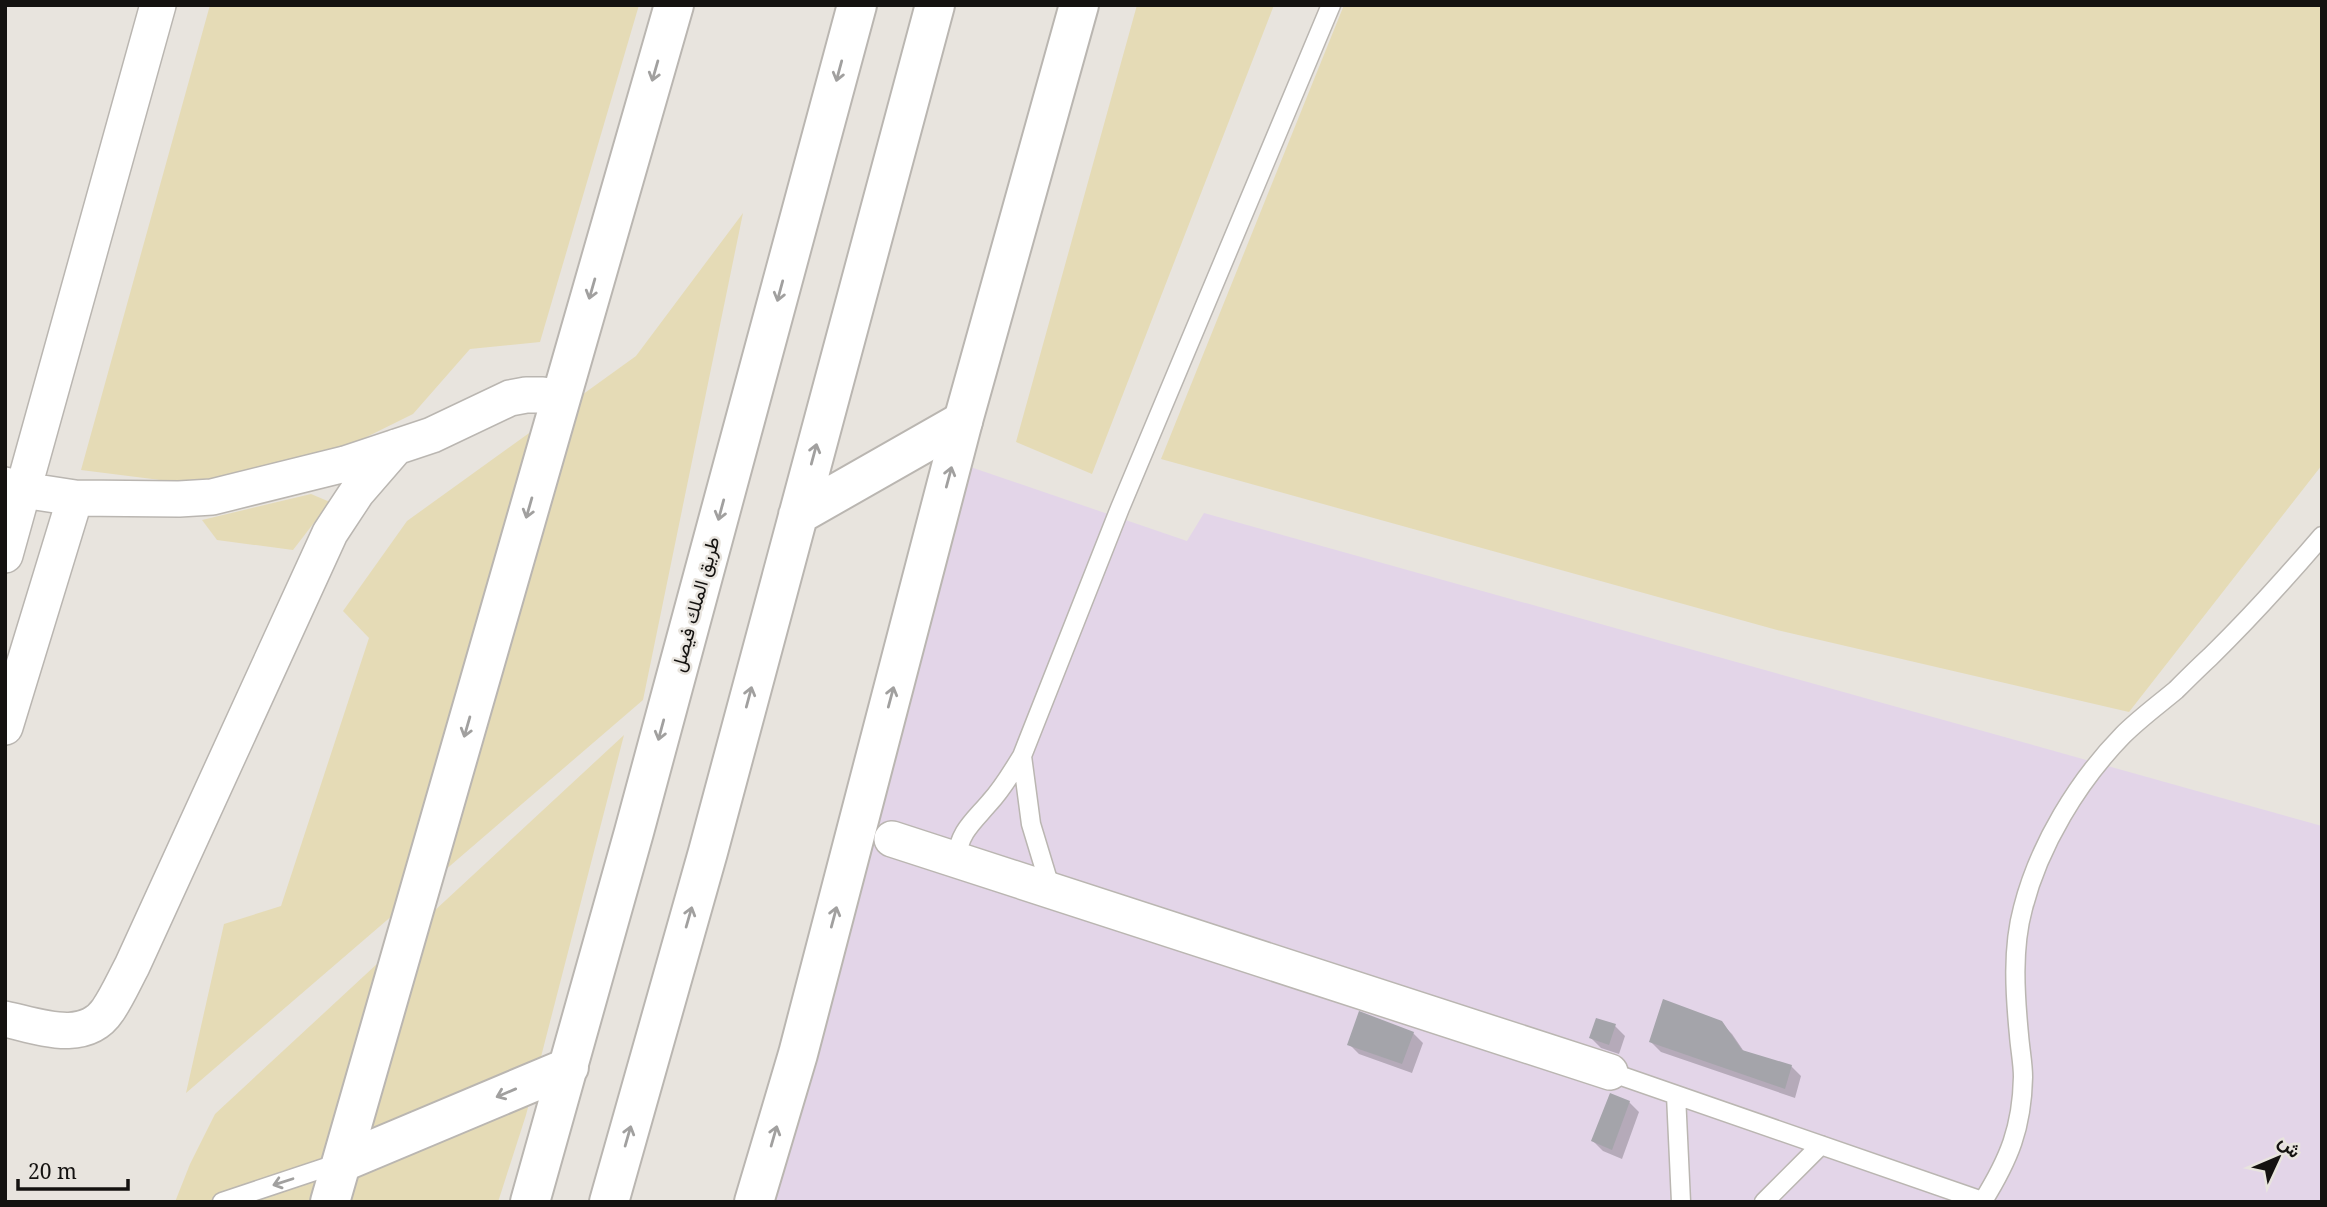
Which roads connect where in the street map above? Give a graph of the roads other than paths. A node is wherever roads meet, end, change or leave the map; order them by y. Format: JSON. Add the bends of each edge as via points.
{"nodes":[{"id":1,"x":158,"y":5,"type":"edge"},
{"id":2,"x":674,"y":5,"type":"edge"},
{"id":3,"x":857,"y":5,"type":"edge"},
{"id":4,"x":935,"y":5,"type":"edge"},
{"id":5,"x":1079,"y":5,"type":"edge"},
{"id":6,"x":1331,"y":5,"type":"edge"},
{"id":7,"x":560,"y":400,"type":"junction"},
{"id":8,"x":963,"y":421,"type":"junction"},
{"id":9,"x":396,"y":447,"type":"junction"},
{"id":10,"x":14,"y":488,"type":"edge"},
{"id":11,"x":75,"y":498,"type":"junction"},
{"id":12,"x":798,"y":515,"type":"junction"},
{"id":13,"x":2322,"y":536,"type":"edge"},
{"id":14,"x":5,"y":555,"type":"edge"},
{"id":15,"x":5,"y":727,"type":"edge"},
{"id":16,"x":1022,"y":756,"type":"junction"},
{"id":17,"x":892,"y":839,"type":"dead end"},
{"id":18,"x":956,"y":859,"type":"junction"},
{"id":19,"x":1051,"y":890,"type":"junction"},
{"id":20,"x":5,"y":1018,"type":"edge"},
{"id":21,"x":569,"y":1067,"type":"junction"},
{"id":22,"x":1610,"y":1072,"type":"joint"},
{"id":23,"x":1676,"y":1095,"type":"junction"},
{"id":24,"x":1821,"y":1145,"type":"junction"},
{"id":25,"x":343,"y":1162,"type":"junction"},
{"id":26,"x":1984,"y":1201,"type":"edge"},
{"id":27,"x":222,"y":1202,"type":"edge"},
{"id":28,"x":330,"y":1202,"type":"edge"},
{"id":29,"x":530,"y":1202,"type":"edge"},
{"id":30,"x":609,"y":1202,"type":"edge"},
{"id":31,"x":754,"y":1202,"type":"edge"},
{"id":32,"x":1681,"y":1202,"type":"edge"},
{"id":33,"x":1764,"y":1202,"type":"edge"}],
"edges":[{"from":1,"to":10,"type":"street"},
{"from":2,"to":7,"type":"main road","one_way":true},
{"from":3,"to":21,"type":"main road","name":"طريق الملك فيصل","one_way":true},
{"from":12,"to":4,"type":"main road","one_way":true},
{"from":5,"to":8,"type":"main road"},
{"from":6,"to":16,"type":"lane","via":[[1120,508]]},
{"from":7,"to":9,"type":"street","via":[[543,395],[510,398]]},
{"from":7,"to":25,"type":"main road","one_way":true},
{"from":8,"to":12,"type":"main road"},
{"from":31,"to":8,"type":"main road","one_way":true,"via":[[798,1054]]},
{"from":9,"to":11,"type":"street","via":[[212,497]]},
{"from":9,"to":20,"type":"street","via":[[357,492],[330,533],[138,954],[107,1012],[96,1023],[69,1032]]},
{"from":10,"to":11,"type":"street"},
{"from":10,"to":14,"type":"street"},
{"from":11,"to":15,"type":"street"},
{"from":30,"to":12,"type":"main road","one_way":true},
{"from":13,"to":26,"type":"lane","via":[[2230,638],[2123,736],[2090,775],[2051,837],[2022,910],[2016,955],[2023,1073],[2019,1120],[2003,1169]]},
{"from":16,"to":18,"type":"lane","via":[[963,833]]},
{"from":16,"to":19,"type":"lane","via":[[1031,824]]},
{"from":17,"to":18,"type":"street"},
{"from":18,"to":19,"type":"street"},
{"from":19,"to":22,"type":"street"},
{"from":21,"to":25,"type":"main road","one_way":true},
{"from":21,"to":29,"type":"main road","name":"طريق الملك فيصل"},
{"from":22,"to":23,"type":"lane"},
{"from":23,"to":24,"type":"lane"},
{"from":23,"to":32,"type":"lane"},
{"from":24,"to":26,"type":"lane"},
{"from":24,"to":33,"type":"lane"},
{"from":25,"to":27,"type":"lane","one_way":true},
{"from":25,"to":28,"type":"main road"}]}
